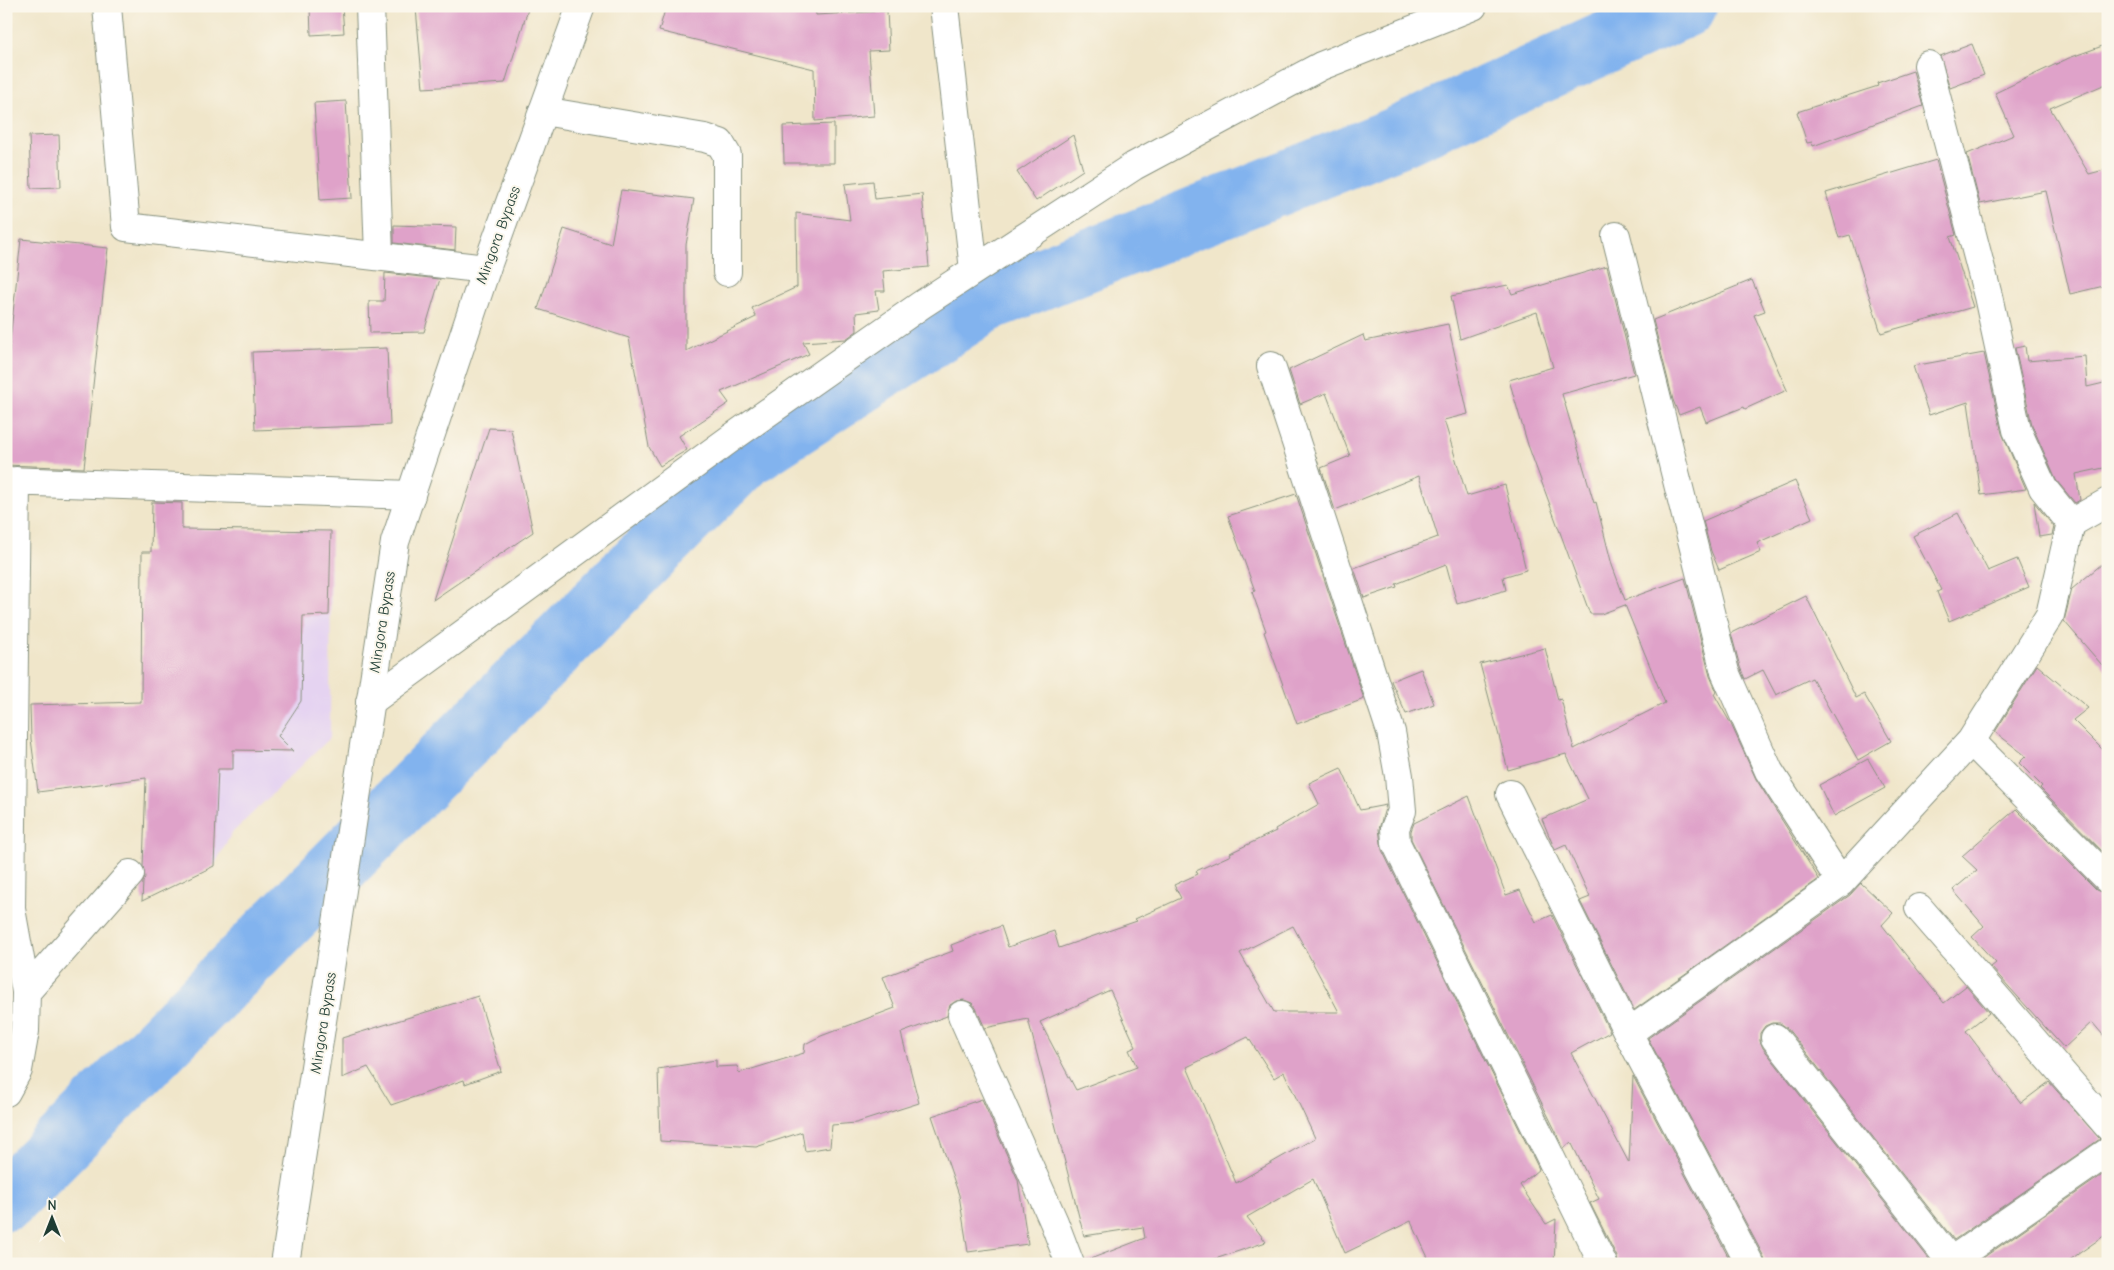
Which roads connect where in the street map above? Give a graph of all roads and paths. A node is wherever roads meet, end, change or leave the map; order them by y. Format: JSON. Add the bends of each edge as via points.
{"nodes":[{"id":1,"x":107,"y":6,"type":"edge"},
{"id":2,"x":370,"y":6,"type":"edge"},
{"id":3,"x":582,"y":6,"type":"edge"},
{"id":4,"x":944,"y":6,"type":"edge"},
{"id":5,"x":1473,"y":6,"type":"edge"},
{"id":6,"x":1928,"y":65,"type":"dead end"},
{"id":7,"x":543,"y":111,"type":"junction"},
{"id":8,"x":1616,"y":236,"type":"dead end"},
{"id":9,"x":379,"y":256,"type":"junction"},
{"id":10,"x":486,"y":269,"type":"junction"},
{"id":11,"x":974,"y":270,"type":"junction"},
{"id":12,"x":727,"y":272,"type":"dead end"},
{"id":13,"x":1271,"y":366,"type":"dead end"},
{"id":14,"x":11,"y":481,"type":"edge"},
{"id":15,"x":411,"y":495,"type":"junction"},
{"id":16,"x":2108,"y":502,"type":"edge"},
{"id":17,"x":2071,"y":523,"type":"junction"},
{"id":18,"x":369,"y":710,"type":"junction"},
{"id":19,"x":1971,"y":741,"type":"junction"},
{"id":20,"x":1510,"y":794,"type":"dead end"},
{"id":21,"x":130,"y":874,"type":"dead end"},
{"id":22,"x":2108,"y":879,"type":"edge"},
{"id":23,"x":1841,"y":882,"type":"junction"},
{"id":24,"x":1919,"y":908,"type":"dead end"},
{"id":25,"x":26,"y":992,"type":"junction"},
{"id":26,"x":962,"y":1015,"type":"dead end"},
{"id":27,"x":1628,"y":1033,"type":"junction"},
{"id":28,"x":1775,"y":1038,"type":"dead end"},
{"id":29,"x":6,"y":1092,"type":"edge"},
{"id":30,"x":2108,"y":1126,"type":"edge"},
{"id":31,"x":2108,"y":1152,"type":"edge"},
{"id":32,"x":1952,"y":1262,"type":"edge"},
{"id":33,"x":285,"y":1264,"type":"edge"},
{"id":34,"x":1070,"y":1264,"type":"edge"},
{"id":35,"x":1603,"y":1264,"type":"edge"},
{"id":36,"x":1750,"y":1264,"type":"edge"}],
"edges":[{"from":1,"to":9,"type":"main road","via":[[126,228]]},
{"from":2,"to":9,"type":"main road"},
{"from":3,"to":7,"type":"main road","name":"Mingora Bypass"},
{"from":4,"to":11,"type":"main road"},
{"from":5,"to":11,"type":"main road","via":[[1313,70],[1134,166]]},
{"from":6,"to":17,"type":"main road","via":[[1988,296],[2017,430],[2043,488]]},
{"from":7,"to":10,"type":"main road","name":"Mingora Bypass"},
{"from":7,"to":12,"type":"main road","via":[[720,143],[727,155]]},
{"from":8,"to":23,"type":"main road","via":[[1725,672],[1769,771]]},
{"from":9,"to":10,"type":"main road"},
{"from":10,"to":15,"type":"main road","name":"Mingora Bypass"},
{"from":11,"to":18,"type":"main road","via":[[730,439]]},
{"from":13,"to":35,"type":"main road","via":[[1391,732],[1402,811],[1395,828],[1396,844]]},
{"from":14,"to":15,"type":"main road"},
{"from":14,"to":25,"type":"main road","via":[[11,910]]},
{"from":15,"to":18,"type":"main road","name":"Mingora Bypass","via":[[395,542]]},
{"from":16,"to":17,"type":"main road"},
{"from":17,"to":19,"type":"main road","via":[[2050,615]]},
{"from":18,"to":33,"type":"main road","name":"Mingora Bypass"},
{"from":19,"to":22,"type":"main road"},
{"from":19,"to":23,"type":"main road"},
{"from":20,"to":27,"type":"main road"},
{"from":21,"to":25,"type":"main road"},
{"from":23,"to":27,"type":"main road"},
{"from":24,"to":30,"type":"main road"},
{"from":25,"to":29,"type":"main road","via":[[25,1032],[18,1070]]},
{"from":26,"to":34,"type":"main road"},
{"from":27,"to":36,"type":"main road"},
{"from":28,"to":32,"type":"main road"},
{"from":31,"to":32,"type":"main road"}]}
